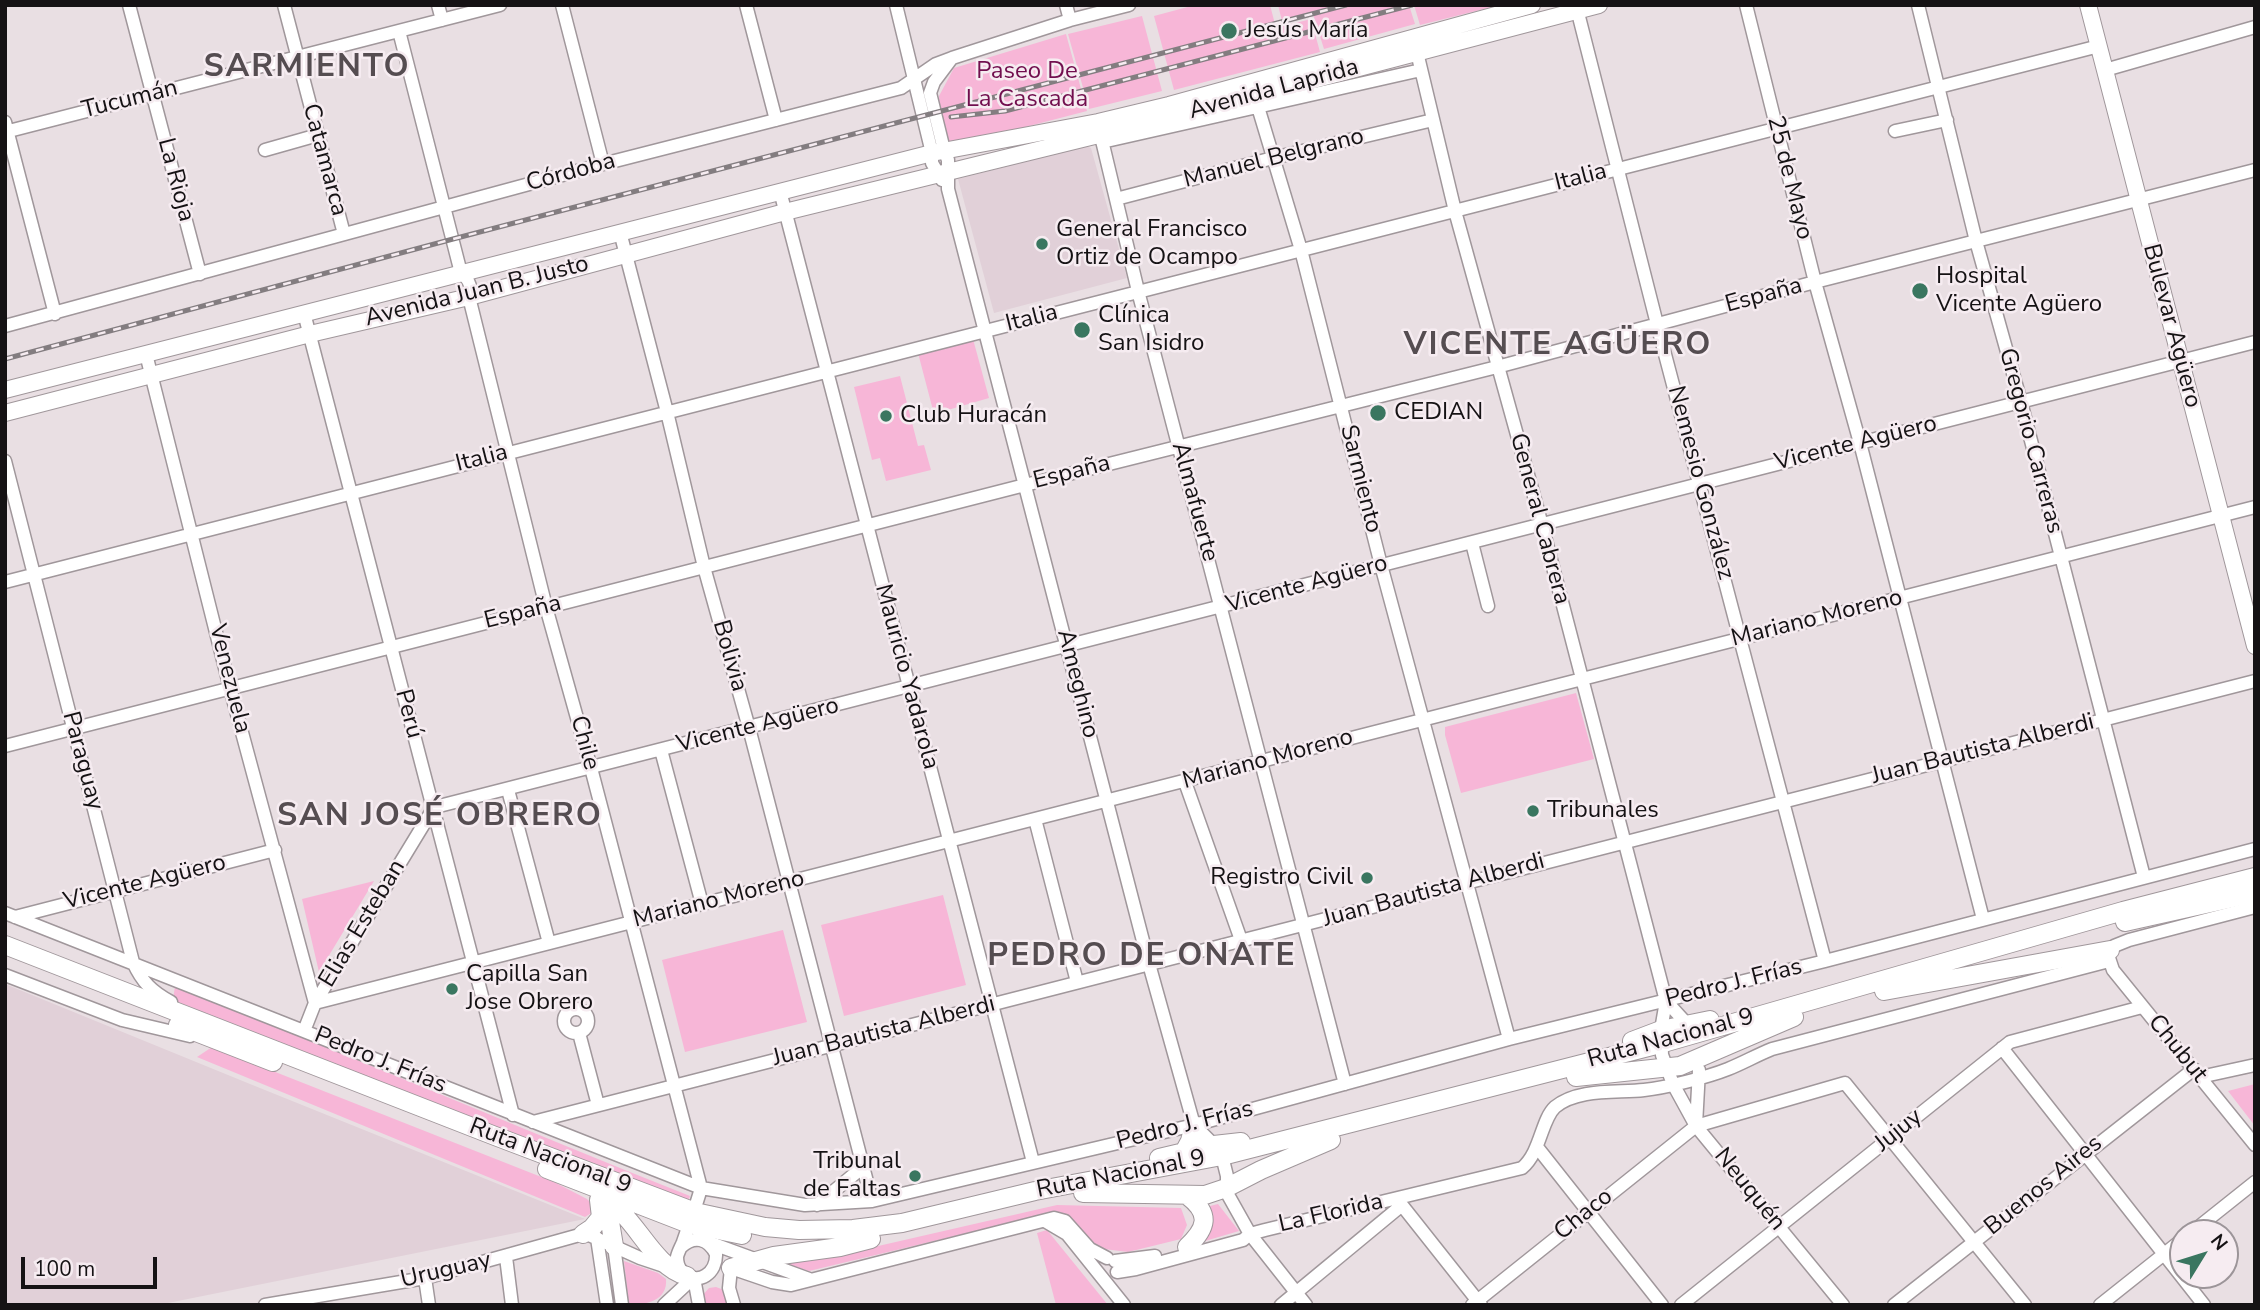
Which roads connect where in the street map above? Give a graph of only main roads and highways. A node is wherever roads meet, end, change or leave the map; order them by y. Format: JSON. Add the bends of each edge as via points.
{"nodes":[{"id":1,"x":1532,"y":5,"type":"edge"},
{"id":2,"x":1599,"y":5,"type":"edge"},
{"id":3,"x":2088,"y":5,"type":"edge"},
{"id":4,"x":1577,"y":8,"type":"edge"},
{"id":5,"x":1415,"y":45,"type":"junction"},
{"id":6,"x":1100,"y":132,"type":"junction"},
{"id":7,"x":938,"y":151,"type":"joint"},
{"id":8,"x":943,"y":173,"type":"joint"},
{"id":9,"x":5,"y":390,"type":"edge"},
{"id":10,"x":5,"y":413,"type":"edge"},
{"id":11,"x":2255,"y":646,"type":"edge"},
{"id":12,"x":2255,"y":877,"type":"edge"},
{"id":13,"x":2255,"y":893,"type":"edge"},
{"id":14,"x":5,"y":945,"type":"edge"},
{"id":15,"x":2110,"y":956,"type":"road end"},
{"id":16,"x":5,"y":958,"type":"edge"},
{"id":17,"x":1884,"y":991,"type":"junction"},
{"id":18,"x":1772,"y":1012,"type":"junction"},
{"id":19,"x":1794,"y":1017,"type":"junction"},
{"id":20,"x":1664,"y":1056,"type":"junction"},
{"id":21,"x":1573,"y":1072,"type":"junction"},
{"id":22,"x":1194,"y":1125,"type":"road end"},
{"id":23,"x":1331,"y":1140,"type":"junction"},
{"id":24,"x":1184,"y":1152,"type":"junction"},
{"id":25,"x":1221,"y":1156,"type":"junction"},
{"id":26,"x":566,"y":1177,"type":"junction"},
{"id":27,"x":1083,"y":1187,"type":"junction"},
{"id":28,"x":598,"y":1196,"type":"junction"},
{"id":29,"x":1188,"y":1196,"type":"junction"},
{"id":30,"x":692,"y":1218,"type":"junction"},
{"id":31,"x":590,"y":1236,"type":"road end"},
{"id":32,"x":870,"y":1239,"type":"junction"},
{"id":33,"x":614,"y":1246,"type":"road end"},
{"id":34,"x":1187,"y":1247,"type":"road end"},
{"id":35,"x":722,"y":1266,"type":"road end"},
{"id":36,"x":686,"y":1273,"type":"road end"}],
"edges":[{"from":1,"to":5,"type":"main road","name":"Avenida Laprida"},
{"from":2,"to":4,"type":"main road","name":"Avenida Laprida"},
{"from":3,"to":11,"type":"main road","name":"Bulevar Agüero"},
{"from":4,"to":5,"type":"main road","name":"Avenida Laprida"},
{"from":5,"to":6,"type":"main road","name":"Avenida Laprida","via":[[1254,95]]},
{"from":6,"to":7,"type":"main road","name":"Avenida Laprida"},
{"from":6,"to":8,"type":"main road","name":"Avenida Laprida"},
{"from":7,"to":9,"type":"main road","name":"Avenida Juan B. Justo"},
{"from":8,"to":10,"type":"main road","name":"Avenida Juan B. Justo"},
{"from":12,"to":18,"type":"highway","name":"Ruta Nacional 9"},
{"from":13,"to":17,"type":"highway","name":"Ruta Nacional 9","via":[[2127,921]]},
{"from":14,"to":30,"type":"highway","name":"Ruta Nacional 9"},
{"from":15,"to":17,"type":"highway"},
{"from":16,"to":26,"type":"highway","name":"Ruta Nacional 9"},
{"from":17,"to":19,"type":"highway","name":"Ruta Nacional 9"},
{"from":18,"to":20,"type":"highway","name":"Ruta Nacional 9"},
{"from":18,"to":20,"type":"highway","via":[[1686,1024]]},
{"from":19,"to":20,"type":"highway","name":"Ruta Nacional 9"},
{"from":19,"to":20,"type":"highway","via":[[1699,1068],[1680,1066]]},
{"from":20,"to":21,"type":"highway"},
{"from":20,"to":21,"type":"highway","via":[[1597,1053]]},
{"from":21,"to":23,"type":"highway","name":"Ruta Nacional 9"},
{"from":21,"to":25,"type":"highway","name":"Ruta Nacional 9"},
{"from":22,"to":24,"type":"highway"},
{"from":23,"to":25,"type":"highway","name":"Ruta Nacional 9"},
{"from":23,"to":29,"type":"highway","via":[[1226,1188]]},
{"from":24,"to":25,"type":"highway"},
{"from":24,"to":27,"type":"highway","via":[[1106,1171]]},
{"from":25,"to":27,"type":"highway","name":"Ruta Nacional 9","via":[[1183,1177]]},
{"from":26,"to":28,"type":"highway"},
{"from":26,"to":30,"type":"highway","name":"Ruta Nacional 9"},
{"from":27,"to":29,"type":"highway"},
{"from":27,"to":30,"type":"highway","name":"Ruta Nacional 9","via":[[1024,1194],[863,1228],[782,1229]]},
{"from":27,"to":32,"type":"highway","name":"Ruta Nacional 9","via":[[923,1230]]},
{"from":28,"to":31,"type":"highway","via":[[601,1217]]},
{"from":28,"to":33,"type":"highway","via":[[609,1216]]},
{"from":28,"to":36,"type":"highway"},
{"from":29,"to":34,"type":"highway","via":[[1202,1211],[1204,1225]]},
{"from":30,"to":32,"type":"highway","name":"Ruta Nacional 9","via":[[762,1238]]},
{"from":32,"to":35,"type":"highway"}]}
